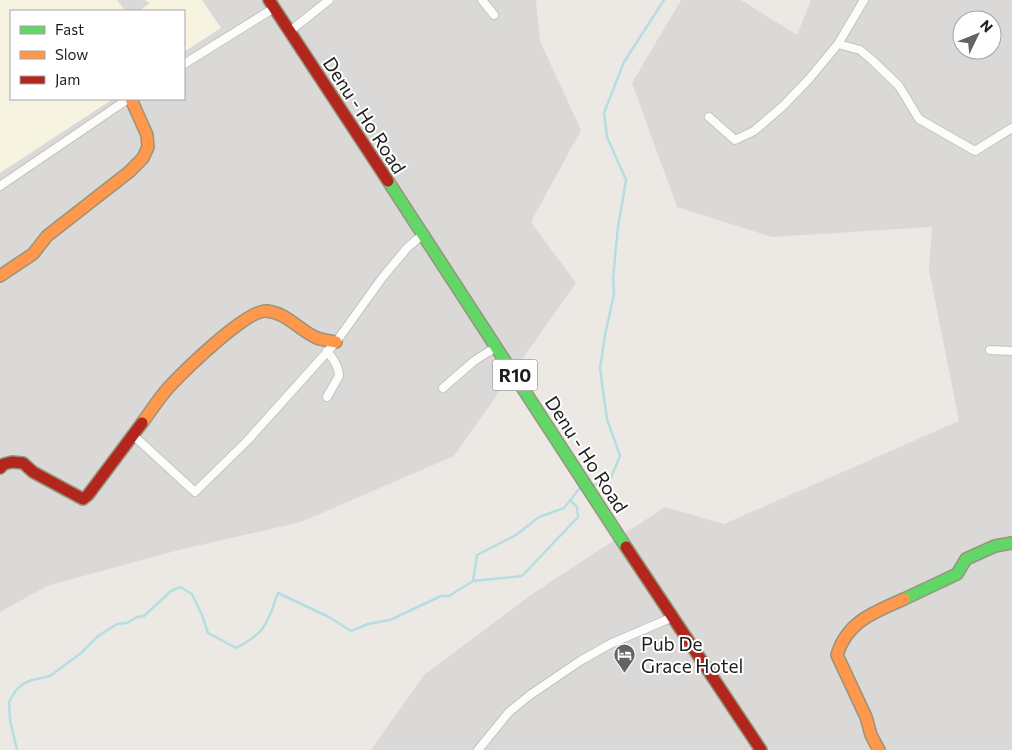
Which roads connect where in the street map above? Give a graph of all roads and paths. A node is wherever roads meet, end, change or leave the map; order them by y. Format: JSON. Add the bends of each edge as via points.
{"nodes":[{"id":1,"x":329,"y":0,"type":"edge"},
{"id":2,"x":482,"y":0,"type":"edge"},
{"id":3,"x":864,"y":0,"type":"edge"},
{"id":4,"x":272,"y":4,"type":"edge"},
{"id":5,"x":494,"y":15,"type":"dead end"},
{"id":6,"x":290,"y":31,"type":"junction"},
{"id":7,"x":838,"y":44,"type":"junction"},
{"id":8,"x":185,"y":63,"type":"edge"},
{"id":9,"x":129,"y":100,"type":"edge"},
{"id":10,"x":130,"y":100,"type":"edge"},
{"id":11,"x":709,"y":117,"type":"dead end"},
{"id":12,"x":1012,"y":128,"type":"edge"},
{"id":13,"x":0,"y":186,"type":"edge"},
{"id":14,"x":422,"y":234,"type":"junction"},
{"id":15,"x":0,"y":276,"type":"edge"},
{"id":16,"x":336,"y":342,"type":"junction"},
{"id":17,"x":496,"y":347,"type":"junction"},
{"id":18,"x":990,"y":350,"type":"dead end"},
{"id":19,"x":327,"y":351,"type":"junction"},
{"id":20,"x":1012,"y":351,"type":"edge"},
{"id":21,"x":443,"y":388,"type":"dead end"},
{"id":22,"x":327,"y":397,"type":"dead end"},
{"id":23,"x":133,"y":435,"type":"junction"},
{"id":24,"x":0,"y":468,"type":"edge"},
{"id":25,"x":1012,"y":543,"type":"edge"},
{"id":26,"x":673,"y":617,"type":"junction"},
{"id":27,"x":478,"y":750,"type":"edge"},
{"id":28,"x":761,"y":750,"type":"edge"},
{"id":29,"x":879,"y":750,"type":"edge"}],
"edges":[{"from":1,"to":6,"type":"street"},
{"from":2,"to":5,"type":"street"},
{"from":3,"to":7,"type":"street"},
{"from":4,"to":6,"type":"street","name":"Denu - Ho Road","number":"R10"},
{"from":4,"to":8,"type":"street"},
{"from":6,"to":14,"type":"street","name":"Denu - Ho Road","number":"R10"},
{"from":7,"to":11,"type":"street","via":[[783,106],[754,131],[735,140]]},
{"from":7,"to":12,"type":"street","via":[[860,50],[872,60],[899,86],[919,119],[976,151]]},
{"from":9,"to":13,"type":"street"},
{"from":10,"to":15,"type":"street","via":[[147,135],[148,148],[141,161],[47,236],[43,246]]},
{"from":14,"to":16,"type":"street","via":[[382,278]]},
{"from":14,"to":17,"type":"street","name":"Denu - Ho Road","number":"R10"},
{"from":16,"to":19,"type":"street"},
{"from":16,"to":23,"type":"street","via":[[317,338],[275,312],[255,313],[222,337],[169,387]]},
{"from":17,"to":21,"type":"street"},
{"from":17,"to":26,"type":"street","name":"Denu - Ho Road","number":"R10"},
{"from":18,"to":20,"type":"street"},
{"from":19,"to":22,"type":"street","via":[[339,376]]},
{"from":19,"to":23,"type":"street","via":[[248,440],[195,492]]},
{"from":23,"to":24,"type":"street","via":[[83,499],[32,472],[22,463],[12,462]]},
{"from":25,"to":29,"type":"street","via":[[995,546],[966,559],[957,574],[865,617],[840,645],[837,655]]},
{"from":26,"to":27,"type":"street","via":[[610,644],[530,695],[508,712]]},
{"from":26,"to":28,"type":"street","name":"Denu - Ho Road","number":"R10"}]}
